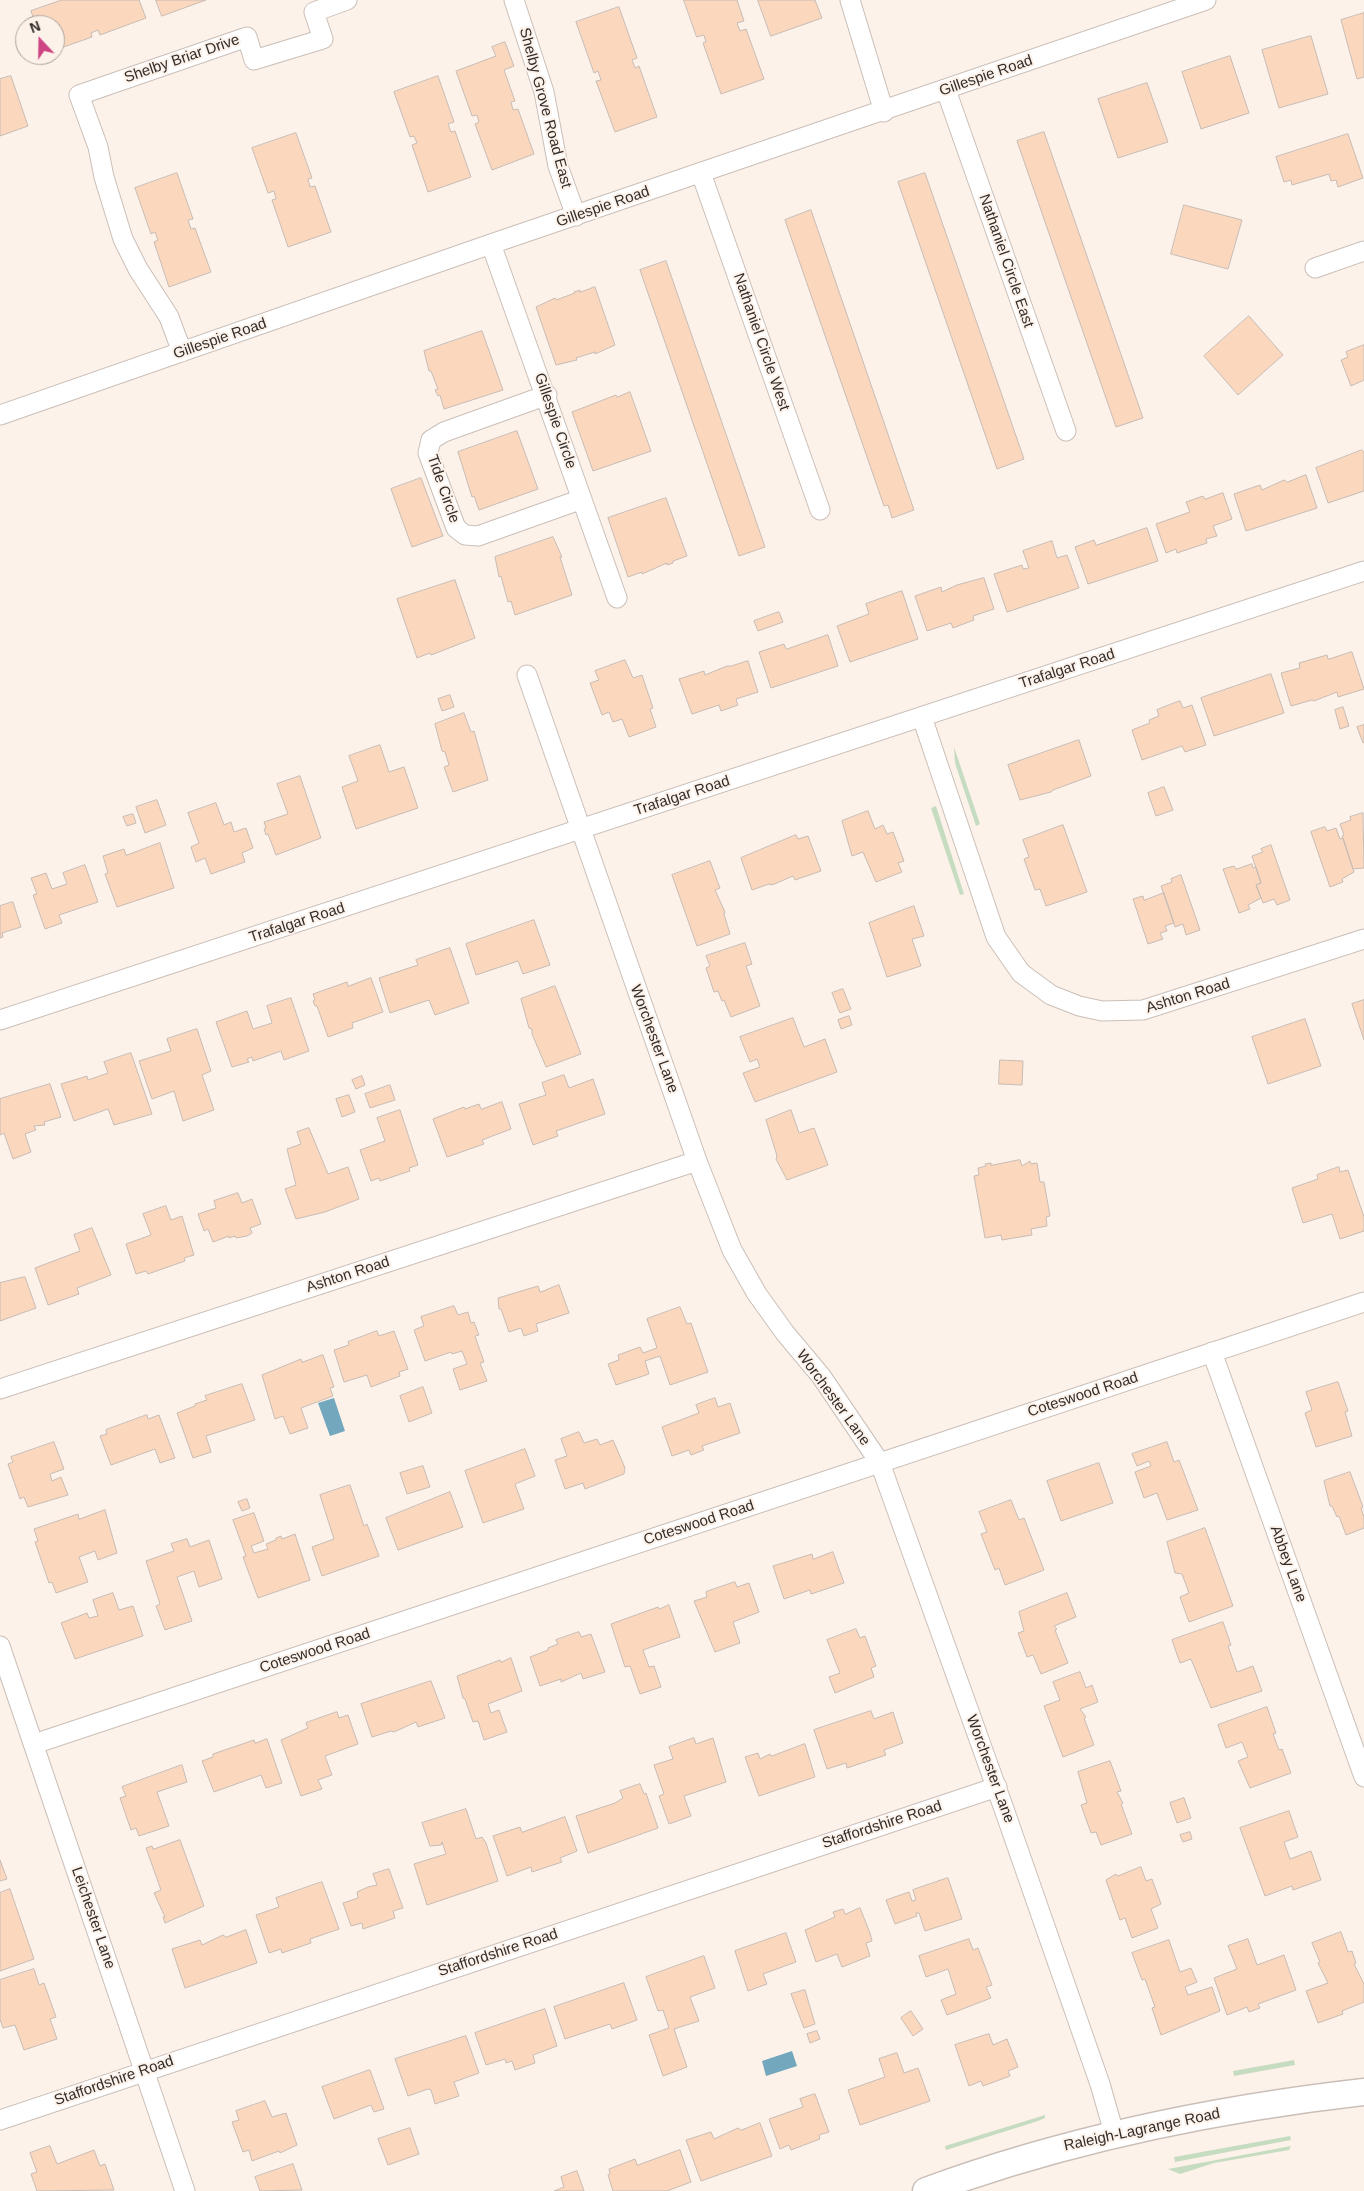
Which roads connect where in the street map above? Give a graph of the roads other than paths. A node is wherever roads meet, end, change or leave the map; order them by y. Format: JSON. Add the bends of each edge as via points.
{"nodes":[{"id":1,"x":347,"y":0,"type":"edge"},
{"id":2,"x":514,"y":0,"type":"edge"},
{"id":3,"x":850,"y":0,"type":"edge"},
{"id":4,"x":1206,"y":0,"type":"edge"},
{"id":5,"x":946,"y":90,"type":"junction"},
{"id":6,"x":884,"y":112,"type":"junction"},
{"id":7,"x":701,"y":173,"type":"junction"},
{"id":8,"x":576,"y":216,"type":"junction"},
{"id":9,"x":491,"y":244,"type":"junction"},
{"id":10,"x":1364,"y":251,"type":"edge"},
{"id":11,"x":1315,"y":268,"type":"dead end"},
{"id":12,"x":182,"y":352,"type":"junction"},
{"id":13,"x":546,"y":395,"type":"junction"},
{"id":14,"x":0,"y":416,"type":"edge"},
{"id":15,"x":1066,"y":431,"type":"dead end"},
{"id":16,"x":582,"y":499,"type":"junction"},
{"id":17,"x":820,"y":510,"type":"dead end"},
{"id":18,"x":1364,"y":571,"type":"edge"},
{"id":19,"x":617,"y":598,"type":"dead end"},
{"id":20,"x":527,"y":675,"type":"dead end"},
{"id":21,"x":922,"y":717,"type":"junction"},
{"id":22,"x":581,"y":829,"type":"junction"},
{"id":23,"x":1364,"y":938,"type":"edge"},
{"id":24,"x":0,"y":1020,"type":"edge"},
{"id":25,"x":697,"y":1161,"type":"junction"},
{"id":26,"x":1364,"y":1302,"type":"edge"},
{"id":27,"x":1212,"y":1352,"type":"junction"},
{"id":28,"x":0,"y":1389,"type":"edge"},
{"id":29,"x":880,"y":1463,"type":"junction"},
{"id":30,"x":0,"y":1646,"type":"edge"},
{"id":31,"x":34,"y":1744,"type":"junction"},
{"id":32,"x":1364,"y":1777,"type":"edge"},
{"id":33,"x":997,"y":1787,"type":"junction"},
{"id":34,"x":145,"y":2070,"type":"junction"},
{"id":35,"x":1364,"y":2092,"type":"edge"},
{"id":36,"x":0,"y":2120,"type":"edge"},
{"id":37,"x":1114,"y":2133,"type":"junction"},
{"id":38,"x":185,"y":2191,"type":"edge"},
{"id":39,"x":926,"y":2191,"type":"edge"}],
"edges":[{"from":1,"to":12,"type":"street","name":"Shelby Briar Drive","via":[[314,12],[323,39],[254,60],[246,36],[79,95],[98,148],[123,239],[138,270],[169,317]]},
{"from":2,"to":8,"type":"street","name":"Shelby Grove Road East","via":[[544,92],[558,166]]},
{"from":3,"to":6,"type":"street"},
{"from":4,"to":5,"type":"street","name":"Gillespie Road"},
{"from":5,"to":6,"type":"street","name":"Gillespie Road"},
{"from":5,"to":15,"type":"street","name":"Nathaniel Circle East"},
{"from":6,"to":7,"type":"street","name":"Gillespie Road"},
{"from":7,"to":8,"type":"street","name":"Gillespie Road"},
{"from":7,"to":17,"type":"street","name":"Nathaniel Circle West"},
{"from":8,"to":9,"type":"street","name":"Gillespie Road"},
{"from":9,"to":12,"type":"street","name":"Gillespie Road"},
{"from":9,"to":13,"type":"street","name":"Gillespie Circle"},
{"from":10,"to":11,"type":"street"},
{"from":12,"to":14,"type":"street","name":"Gillespie Road"},
{"from":13,"to":16,"type":"street","name":"Gillespie Circle"},
{"from":13,"to":16,"type":"street","name":"Tide Circle","via":[[444,432],[431,440],[428,453],[456,528],[465,535],[478,536]]},
{"from":16,"to":19,"type":"street","name":"Gillespie Circle"},
{"from":18,"to":21,"type":"street","name":"Trafalgar Road"},
{"from":20,"to":22,"type":"street","name":"Worchester Lane"},
{"from":21,"to":22,"type":"street","name":"Trafalgar Road"},
{"from":21,"to":23,"type":"street","name":"Ashton Road","via":[[996,937],[1021,973],[1051,995],[1102,1011],[1143,1010]]},
{"from":22,"to":24,"type":"street","name":"Trafalgar Road"},
{"from":22,"to":25,"type":"street","name":"Worchester Lane"},
{"from":25,"to":28,"type":"street","name":"Ashton Road"},
{"from":25,"to":29,"type":"street","name":"Worchester Lane","via":[[732,1250],[757,1294],[785,1334],[821,1376]]},
{"from":26,"to":27,"type":"street","name":"Coteswood Road"},
{"from":27,"to":29,"type":"street","name":"Coteswood Road"},
{"from":27,"to":32,"type":"street","name":"Abbey Lane"},
{"from":29,"to":31,"type":"street","name":"Coteswood Road"},
{"from":29,"to":33,"type":"street","name":"Worchester Lane"},
{"from":30,"to":31,"type":"street","name":"Leichester Lane"},
{"from":31,"to":34,"type":"street","name":"Leichester Lane"},
{"from":33,"to":34,"type":"street","name":"Staffordshire Road"},
{"from":33,"to":37,"type":"street","name":"Worchester Lane"},
{"from":34,"to":36,"type":"street","name":"Staffordshire Road"},
{"from":34,"to":38,"type":"street","name":"Leichester Lane"},
{"from":35,"to":37,"type":"main road","name":"Raleigh-Lagrange Road","via":[[1230,2110]]},
{"from":37,"to":39,"type":"main road","name":"Raleigh-Lagrange Road"}]}
